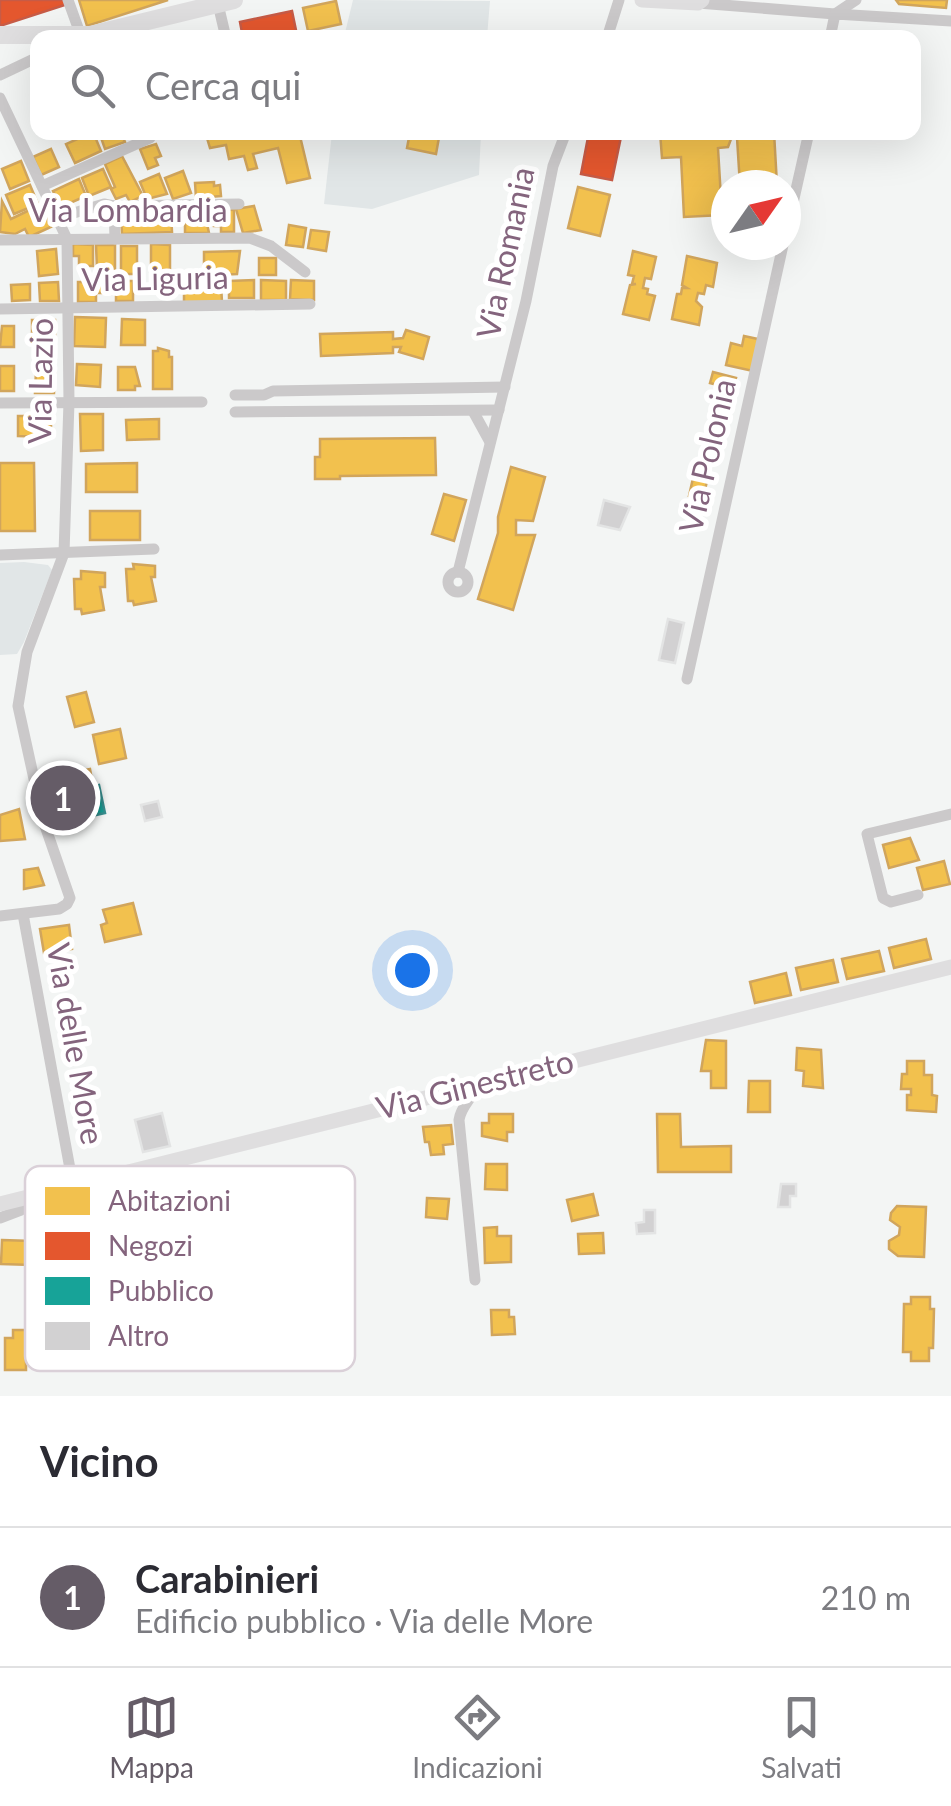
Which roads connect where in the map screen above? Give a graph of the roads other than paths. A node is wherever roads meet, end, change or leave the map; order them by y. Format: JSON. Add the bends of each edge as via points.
{"nodes":[{"id":1,"x":68,"y":0,"type":"edge"},
{"id":2,"x":619,"y":0,"type":"edge"},
{"id":3,"x":642,"y":0,"type":"edge"},
{"id":4,"x":856,"y":0,"type":"edge"},
{"id":5,"x":226,"y":2,"type":"edge"},
{"id":6,"x":700,"y":2,"type":"edge"},
{"id":7,"x":835,"y":14,"type":"junction"},
{"id":8,"x":951,"y":21,"type":"edge"},
{"id":9,"x":68,"y":30,"type":"edge"},
{"id":10,"x":100,"y":30,"type":"edge"},
{"id":11,"x":226,"y":30,"type":"edge"},
{"id":12,"x":610,"y":30,"type":"edge"},
{"id":13,"x":832,"y":30,"type":"edge"},
{"id":14,"x":0,"y":35,"type":"edge"},
{"id":15,"x":30,"y":36,"type":"edge"},
{"id":16,"x":30,"y":61,"type":"edge"},
{"id":17,"x":0,"y":74,"type":"edge"},
{"id":18,"x":0,"y":98,"type":"edge"},
{"id":19,"x":146,"y":140,"type":"edge"},
{"id":20,"x":563,"y":140,"type":"edge"},
{"id":21,"x":806,"y":140,"type":"edge"},
{"id":22,"x":800,"y":170,"type":"edge"},
{"id":23,"x":42,"y":186,"type":"junction"},
{"id":24,"x":240,"y":204,"type":"dead end"},
{"id":25,"x":114,"y":206,"type":"junction"},
{"id":26,"x":57,"y":218,"type":"junction"},
{"id":27,"x":67,"y":239,"type":"junction"},
{"id":28,"x":116,"y":239,"type":"junction"},
{"id":29,"x":0,"y":240,"type":"edge"},
{"id":30,"x":781,"y":260,"type":"edge"},
{"id":31,"x":305,"y":272,"type":"dead end"},
{"id":32,"x":310,"y":304,"type":"dead end"},
{"id":33,"x":69,"y":308,"type":"junction"},
{"id":34,"x":0,"y":309,"type":"edge"},
{"id":35,"x":505,"y":387,"type":"junction"},
{"id":36,"x":235,"y":395,"type":"dead end"},
{"id":37,"x":0,"y":402,"type":"edge"},
{"id":38,"x":69,"y":402,"type":"junction"},
{"id":39,"x":202,"y":402,"type":"dead end"},
{"id":40,"x":473,"y":410,"type":"junction"},
{"id":41,"x":499,"y":410,"type":"junction"},
{"id":42,"x":235,"y":412,"type":"dead end"},
{"id":43,"x":491,"y":442,"type":"junction"},
{"id":44,"x":154,"y":549,"type":"dead end"},
{"id":45,"x":64,"y":553,"type":"junction"},
{"id":46,"x":0,"y":555,"type":"edge"},
{"id":47,"x":458,"y":572,"type":"dead end"},
{"id":48,"x":22,"y":672,"type":"joint"},
{"id":49,"x":687,"y":679,"type":"dead end"},
{"id":50,"x":951,"y":814,"type":"edge"},
{"id":51,"x":918,"y":895,"type":"dead end"},
{"id":52,"x":23,"y":914,"type":"junction"},
{"id":53,"x":0,"y":916,"type":"edge"},
{"id":54,"x":951,"y":967,"type":"edge"},
{"id":55,"x":476,"y":1085,"type":"junction"},
{"id":56,"x":69,"y":1166,"type":"edge"},
{"id":57,"x":150,"y":1166,"type":"edge"},
{"id":58,"x":25,"y":1198,"type":"edge"},
{"id":59,"x":25,"y":1203,"type":"edge"},
{"id":60,"x":0,"y":1204,"type":"edge"},
{"id":61,"x":0,"y":1218,"type":"edge"},
{"id":62,"x":475,"y":1280,"type":"dead end"}],
"edges":[{"from":1,"to":9,"type":"street"},
{"from":2,"to":12,"type":"street"},
{"from":3,"to":6,"type":"street"},
{"from":4,"to":7,"type":"street"},
{"from":5,"to":10,"type":"main road"},
{"from":5,"to":11,"type":"street"},
{"from":6,"to":7,"type":"street"},
{"from":7,"to":8,"type":"street"},
{"from":7,"to":13,"type":"street"},
{"from":14,"to":15,"type":"main road"},
{"from":16,"to":17,"type":"street"},
{"from":18,"to":23,"type":"street","name":"Via Lazio"},
{"from":19,"to":23,"type":"street"},
{"from":20,"to":35,"type":"street","name":"Via Romania"},
{"from":21,"to":22,"type":"street"},
{"from":23,"to":26,"type":"street","name":"Via Lazio"},
{"from":24,"to":25,"type":"street"},
{"from":25,"to":26,"type":"street"},
{"from":25,"to":28,"type":"street"},
{"from":26,"to":27,"type":"street","name":"Via Lazio"},
{"from":27,"to":28,"type":"street","name":"Via Lombardia"},
{"from":27,"to":29,"type":"street","name":"Via Lombardia"},
{"from":27,"to":33,"type":"street","name":"Via Lazio"},
{"from":28,"to":31,"type":"street","name":"Via Lombardia","via":[[254,239]]},
{"from":30,"to":49,"type":"street","name":"Via Polonia"},
{"from":32,"to":33,"type":"street","name":"Via Liguria"},
{"from":33,"to":34,"type":"street","name":"Via Liguria"},
{"from":33,"to":38,"type":"street","name":"Via Lazio"},
{"from":35,"to":36,"type":"street"},
{"from":35,"to":41,"type":"street","name":"Via Romania"},
{"from":37,"to":38,"type":"street"},
{"from":38,"to":39,"type":"street"},
{"from":38,"to":45,"type":"street","name":"Via Lazio"},
{"from":40,"to":41,"type":"street"},
{"from":40,"to":42,"type":"street"},
{"from":40,"to":43,"type":"street"},
{"from":41,"to":43,"type":"street","name":"Via Romania"},
{"from":43,"to":47,"type":"street","name":"Via Romania"},
{"from":44,"to":45,"type":"street"},
{"from":45,"to":46,"type":"street"},
{"from":45,"to":48,"type":"street","name":"Via Lazio"},
{"from":48,"to":52,"type":"street","name":"Via delle More","via":[[20,724],[70,898],[62,908]]},
{"from":50,"to":51,"type":"street","via":[[868,834],[883,898]]},
{"from":52,"to":53,"type":"street","name":"Via delle More"},
{"from":52,"to":56,"type":"street","name":"Via delle More"},
{"from":54,"to":55,"type":"street","name":"Via Ginestreto"},
{"from":55,"to":57,"type":"street","name":"Via Ginestreto"},
{"from":55,"to":62,"type":"street","via":[[459,1120]]},
{"from":58,"to":60,"type":"street","name":"Via Ginestreto"},
{"from":59,"to":61,"type":"street"}]}
